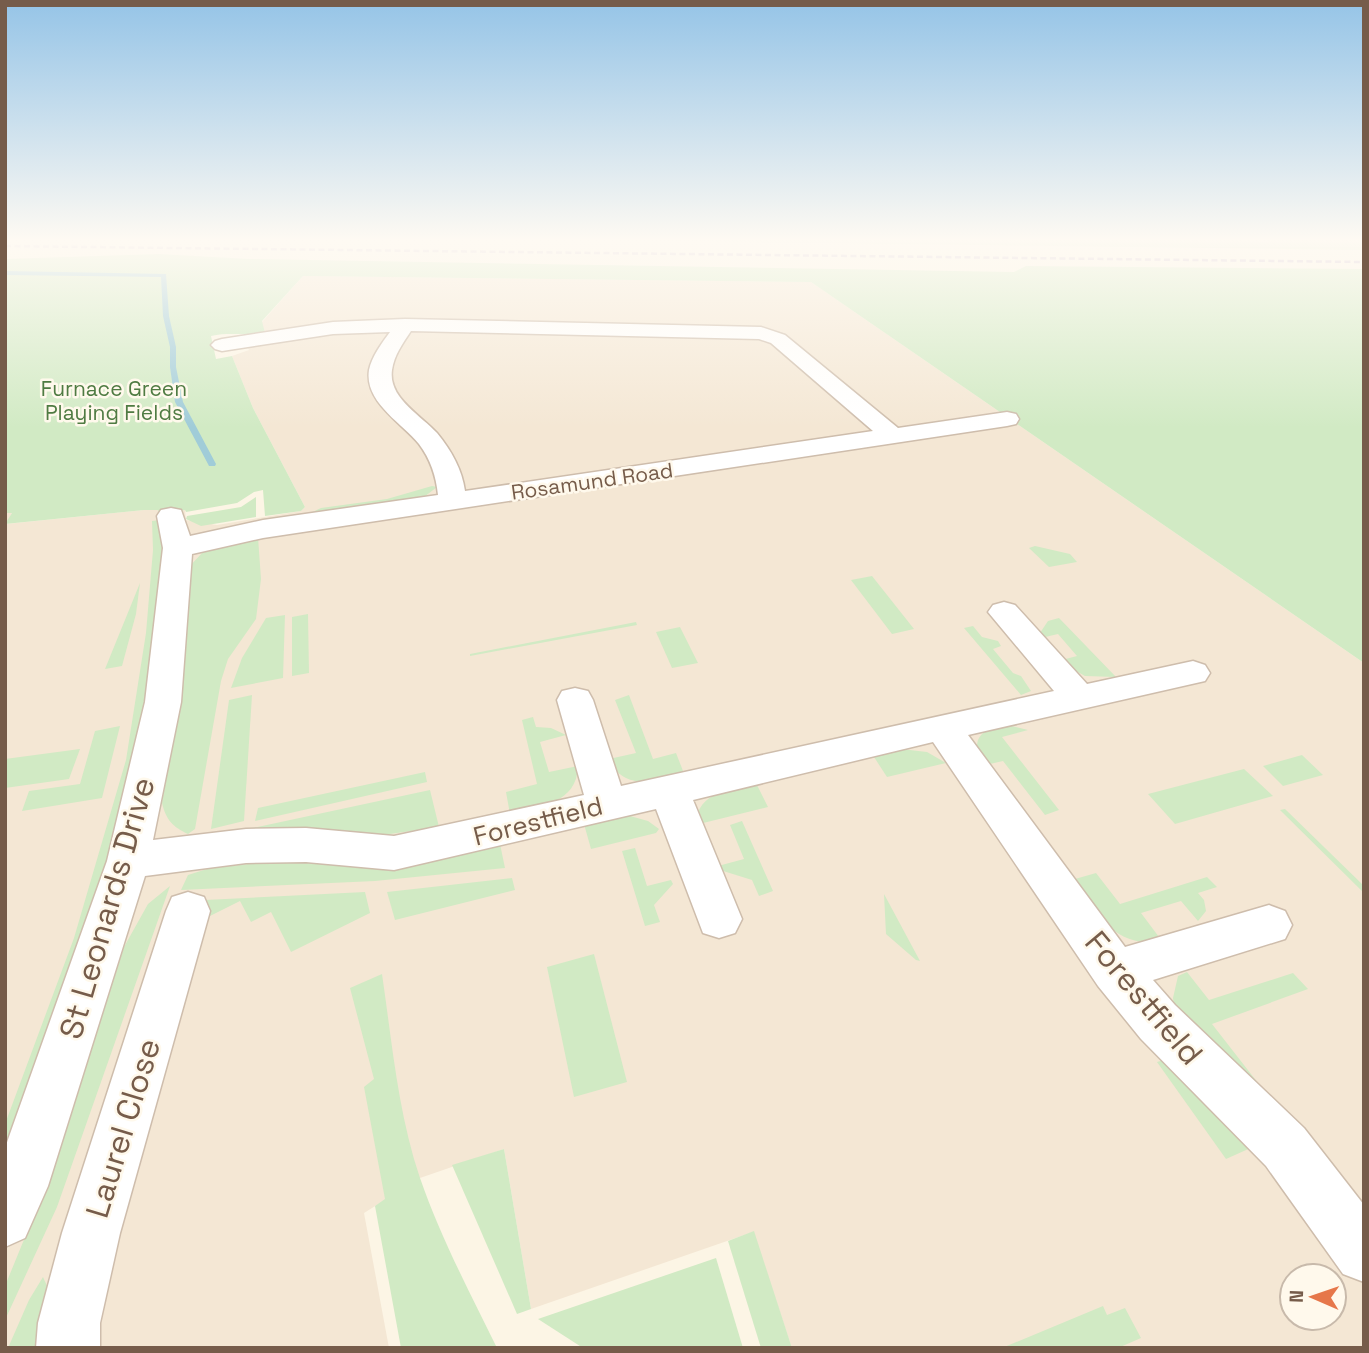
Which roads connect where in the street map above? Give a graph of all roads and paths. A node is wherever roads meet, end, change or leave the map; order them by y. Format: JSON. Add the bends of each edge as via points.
{"nodes":[{"id":1,"x":405,"y":325,"type":"junction"},
{"id":2,"x":222,"y":345,"type":"dead end"},
{"id":3,"x":1007,"y":419,"type":"dead end"},
{"id":4,"x":894,"y":437,"type":"junction"},
{"id":5,"x":452,"y":502,"type":"junction"},
{"id":6,"x":174,"y":532,"type":"joint"},
{"id":7,"x":1004,"y":612,"type":"dead end"},
{"id":8,"x":1193,"y":673,"type":"dead end"},
{"id":9,"x":1079,"y":697,"type":"junction"},
{"id":10,"x":575,"y":700,"type":"dead end"},
{"id":11,"x":942,"y":727,"type":"junction"},
{"id":12,"x":668,"y":790,"type":"junction"},
{"id":13,"x":607,"y":804,"type":"junction"},
{"id":14,"x":128,"y":861,"type":"junction"},
{"id":15,"x":188,"y":911,"type":"dead end"},
{"id":16,"x":719,"y":919,"type":"dead end"},
{"id":17,"x":1269,"y":925,"type":"dead end"},
{"id":18,"x":1115,"y":971,"type":"junction"},
{"id":19,"x":5,"y":1218,"type":"edge"},
{"id":20,"x":1364,"y":1254,"type":"edge"},
{"id":21,"x":68,"y":1348,"type":"edge"}],
"edges":[{"from":1,"to":2,"type":"street","via":[[333,328]]},
{"from":1,"to":4,"type":"street","via":[[761,333],[796,353]]},
{"from":1,"to":5,"type":"street","via":[[383,358],[380,380],[390,402],[442,458]]},
{"from":3,"to":4,"type":"street","name":"Rosamund Road"},
{"from":4,"to":5,"type":"street","name":"Rosamund Road"},
{"from":5,"to":6,"type":"street","name":"Rosamund Road","via":[[263,528]]},
{"from":6,"to":14,"type":"street","name":"St Leonards Drive","via":[[163,702]]},
{"from":7,"to":9,"type":"street"},
{"from":8,"to":9,"type":"street","name":"Forestfield"},
{"from":9,"to":11,"type":"street","name":"Forestfield"},
{"from":10,"to":13,"type":"street"},
{"from":11,"to":12,"type":"street","name":"Forestfield"},
{"from":11,"to":18,"type":"street","name":"Forestfield"},
{"from":12,"to":13,"type":"street","name":"Forestfield"},
{"from":12,"to":16,"type":"street"},
{"from":13,"to":14,"type":"street","name":"Forestfield","via":[[394,853],[306,845],[246,846]]},
{"from":14,"to":19,"type":"street","name":"St Leonards Drive","via":[[20,1186]]},
{"from":15,"to":21,"type":"street","name":"Laurel Close","via":[[91,1233],[69,1323]]},
{"from":17,"to":18,"type":"street"},
{"from":18,"to":20,"type":"street","name":"Forestfield","via":[[1158,1022],[1285,1147]]}]}
